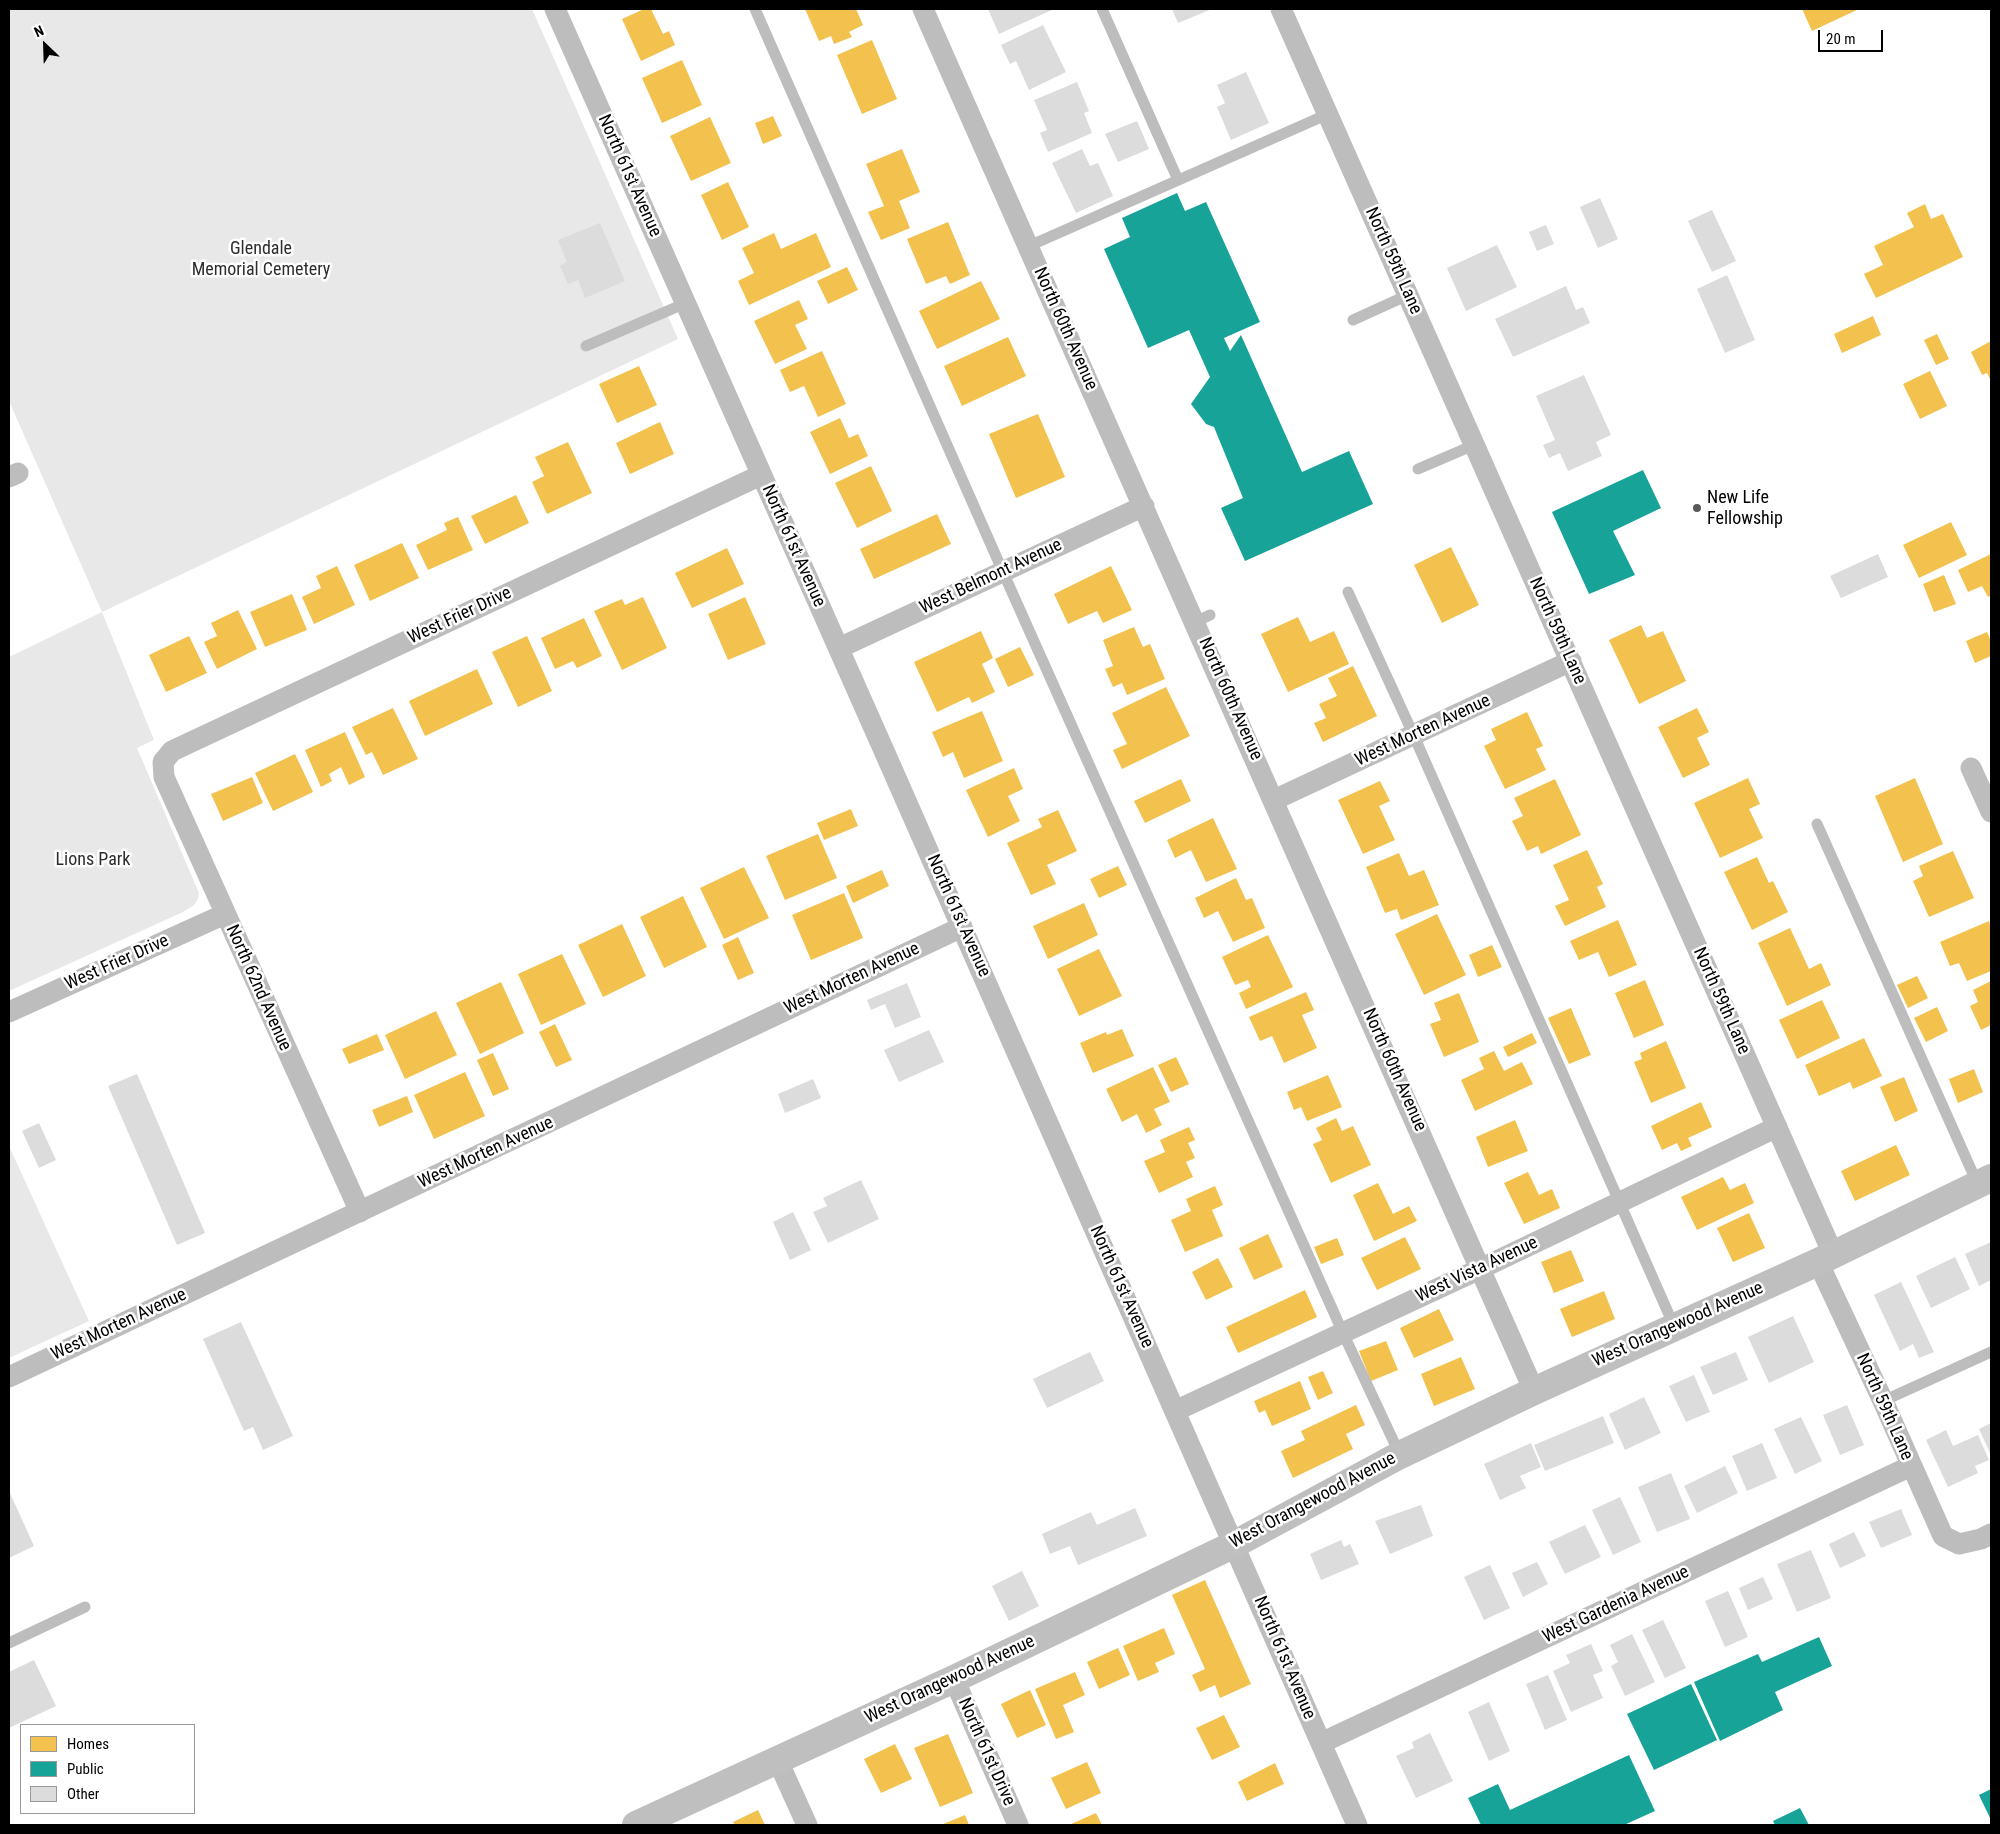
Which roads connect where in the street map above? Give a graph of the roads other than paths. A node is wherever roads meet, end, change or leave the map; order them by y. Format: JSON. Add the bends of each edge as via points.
{"nodes":[{"id":1,"x":554,"y":9,"type":"edge"},
{"id":2,"x":755,"y":9,"type":"edge"},
{"id":3,"x":923,"y":9,"type":"edge"},
{"id":4,"x":1102,"y":9,"type":"edge"},
{"id":5,"x":1281,"y":9,"type":"edge"},
{"id":6,"x":1328,"y":114,"type":"junction"},
{"id":7,"x":1178,"y":180,"type":"junction"},
{"id":8,"x":1029,"y":246,"type":"junction"},
{"id":9,"x":1408,"y":295,"type":"junction"},
{"id":10,"x":686,"y":303,"type":"junction"},
{"id":11,"x":1353,"y":320,"type":"dead end"},
{"id":12,"x":586,"y":346,"type":"dead end"},
{"id":13,"x":1474,"y":445,"type":"junction"},
{"id":14,"x":1418,"y":469,"type":"dead end"},
{"id":15,"x":760,"y":475,"type":"junction"},
{"id":16,"x":1144,"y":506,"type":"junction"},
{"id":17,"x":1003,"y":572,"type":"junction"},
{"id":18,"x":1348,"y":592,"type":"dead end"},
{"id":19,"x":839,"y":648,"type":"junction"},
{"id":20,"x":1571,"y":661,"type":"junction"},
{"id":21,"x":1414,"y":736,"type":"junction"},
{"id":22,"x":163,"y":762,"type":"joint"},
{"id":23,"x":1971,"y":768,"type":"dead end"},
{"id":24,"x":1274,"y":800,"type":"junction"},
{"id":25,"x":1991,"y":812,"type":"edge"},
{"id":26,"x":1817,"y":824,"type":"dead end"},
{"id":27,"x":225,"y":914,"type":"junction"},
{"id":28,"x":962,"y":927,"type":"junction"},
{"id":29,"x":9,"y":1012,"type":"edge"},
{"id":30,"x":1777,"y":1127,"type":"junction"},
{"id":31,"x":1984,"y":1182,"type":"edge"},
{"id":32,"x":1620,"y":1202,"type":"junction"},
{"id":33,"x":360,"y":1212,"type":"junction"},
{"id":34,"x":1826,"y":1258,"type":"junction"},
{"id":35,"x":1482,"y":1268,"type":"junction"},
{"id":36,"x":1674,"y":1326,"type":"junction"},
{"id":37,"x":1342,"y":1333,"type":"junction"},
{"id":38,"x":1991,"y":1352,"type":"edge"},
{"id":39,"x":9,"y":1377,"type":"edge"},
{"id":40,"x":1534,"y":1390,"type":"junction"},
{"id":41,"x":1883,"y":1401,"type":"junction"},
{"id":42,"x":1175,"y":1411,"type":"junction"},
{"id":43,"x":1400,"y":1456,"type":"junction"},
{"id":44,"x":1911,"y":1466,"type":"junction"},
{"id":45,"x":1991,"y":1534,"type":"edge"},
{"id":46,"x":1235,"y":1544,"type":"junction"},
{"id":47,"x":85,"y":1607,"type":"dead end"},
{"id":48,"x":9,"y":1643,"type":"edge"},
{"id":49,"x":954,"y":1679,"type":"junction"},
{"id":50,"x":1321,"y":1743,"type":"junction"},
{"id":51,"x":778,"y":1761,"type":"junction"},
{"id":52,"x":636,"y":1825,"type":"edge"},
{"id":53,"x":807,"y":1825,"type":"edge"},
{"id":54,"x":1018,"y":1825,"type":"edge"},
{"id":55,"x":1357,"y":1825,"type":"edge"}],
"edges":[{"from":1,"to":10,"type":"street","name":"North 61st Avenue"},
{"from":2,"to":17,"type":"lane"},
{"from":3,"to":8,"type":"street","name":"North 60th Avenue"},
{"from":4,"to":7,"type":"lane"},
{"from":5,"to":6,"type":"street","name":"North 59th Lane"},
{"from":6,"to":7,"type":"lane"},
{"from":6,"to":9,"type":"street","name":"North 59th Lane"},
{"from":7,"to":8,"type":"lane"},
{"from":8,"to":16,"type":"street","name":"North 60th Avenue"},
{"from":9,"to":11,"type":"lane"},
{"from":9,"to":13,"type":"street","name":"North 59th Lane"},
{"from":10,"to":12,"type":"lane"},
{"from":10,"to":15,"type":"street","name":"North 61st Avenue"},
{"from":13,"to":14,"type":"lane"},
{"from":13,"to":20,"type":"street","name":"North 59th Lane"},
{"from":15,"to":19,"type":"street","name":"North 61st Avenue"},
{"from":15,"to":22,"type":"street","name":"West Frier Drive","via":[[172,750]]},
{"from":16,"to":17,"type":"street","name":"West Belmont Avenue"},
{"from":16,"to":24,"type":"street","name":"North 60th Avenue","via":[[1202,618]]},
{"from":17,"to":19,"type":"street","name":"West Belmont Avenue"},
{"from":17,"to":37,"type":"lane"},
{"from":18,"to":21,"type":"lane"},
{"from":19,"to":28,"type":"street","name":"North 61st Avenue"},
{"from":20,"to":21,"type":"street","name":"West Morten Avenue"},
{"from":20,"to":30,"type":"street","name":"North 59th Lane"},
{"from":21,"to":24,"type":"street","name":"West Morten Avenue"},
{"from":21,"to":32,"type":"lane"},
{"from":22,"to":27,"type":"street","name":"North 62nd Avenue","via":[[164,777]]},
{"from":23,"to":25,"type":"street"},
{"from":24,"to":35,"type":"street","name":"North 60th Avenue"},
{"from":26,"to":31,"type":"lane"},
{"from":27,"to":29,"type":"street","name":"West Frier Drive"},
{"from":27,"to":33,"type":"street","name":"North 62nd Avenue"},
{"from":28,"to":33,"type":"street","name":"West Morten Avenue"},
{"from":28,"to":42,"type":"street","name":"North 61st Avenue"},
{"from":30,"to":32,"type":"street","name":"West Vista Avenue"},
{"from":30,"to":34,"type":"street","name":"North 59th Lane"},
{"from":31,"to":34,"type":"street","name":"West Orangewood Avenue"},
{"from":32,"to":35,"type":"street","name":"West Vista Avenue"},
{"from":32,"to":36,"type":"lane"},
{"from":33,"to":39,"type":"street","name":"West Morten Avenue"},
{"from":34,"to":36,"type":"street","name":"West Orangewood Avenue"},
{"from":34,"to":41,"type":"street","name":"North 59th Lane"},
{"from":35,"to":37,"type":"street","name":"West Vista Avenue"},
{"from":35,"to":40,"type":"street","name":"North 60th Avenue"},
{"from":36,"to":40,"type":"street","name":"West Orangewood Avenue"},
{"from":37,"to":42,"type":"street","name":"West Vista Avenue"},
{"from":37,"to":43,"type":"lane"},
{"from":38,"to":41,"type":"lane"},
{"from":40,"to":43,"type":"street","name":"West Orangewood Avenue"},
{"from":41,"to":44,"type":"street","name":"North 59th Lane"},
{"from":42,"to":46,"type":"street","name":"North 61st Avenue"},
{"from":43,"to":46,"type":"street","name":"West Orangewood Avenue"},
{"from":44,"to":45,"type":"street","name":"North 59th Lane","via":[[1943,1536],[1958,1544]]},
{"from":44,"to":50,"type":"street","name":"West Gardenia Avenue"},
{"from":46,"to":49,"type":"street","name":"West Orangewood Avenue"},
{"from":46,"to":50,"type":"street","name":"North 61st Avenue"},
{"from":47,"to":48,"type":"lane"},
{"from":49,"to":51,"type":"street","name":"West Orangewood Avenue"},
{"from":49,"to":54,"type":"street","name":"North 61st Drive"},
{"from":50,"to":55,"type":"street","name":"North 61st Avenue"},
{"from":51,"to":52,"type":"street","name":"West Orangewood Avenue"},
{"from":51,"to":53,"type":"street"}]}
